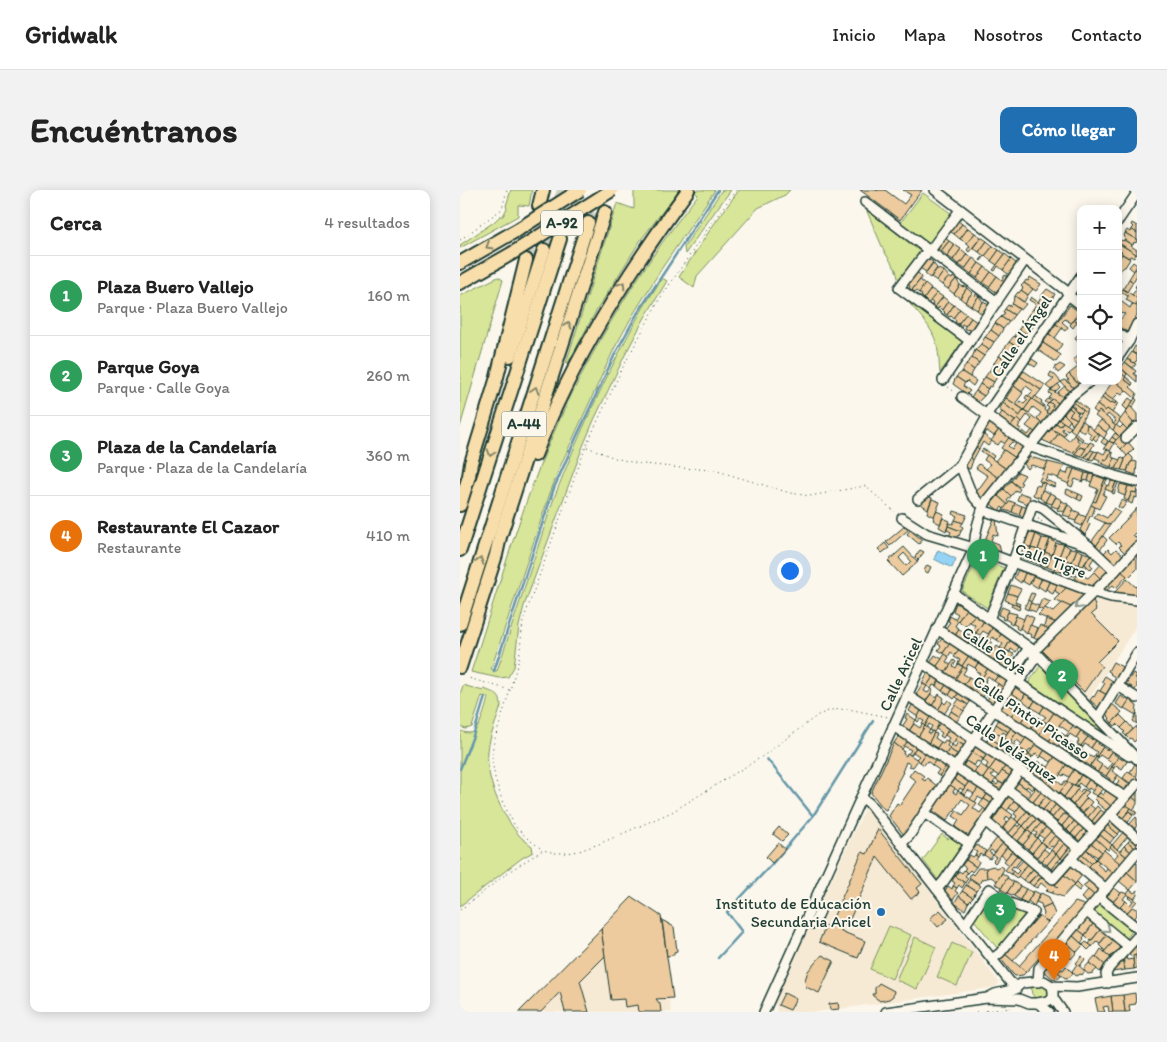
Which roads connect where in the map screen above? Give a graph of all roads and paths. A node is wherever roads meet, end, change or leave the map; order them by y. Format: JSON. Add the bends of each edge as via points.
{"nodes":[{"id":1,"x":507,"y":190,"type":"edge"},
{"id":2,"x":543,"y":190,"type":"edge"},
{"id":3,"x":580,"y":190,"type":"edge"},
{"id":4,"x":612,"y":190,"type":"edge"},
{"id":5,"x":688,"y":190,"type":"edge"},
{"id":6,"x":736,"y":190,"type":"edge"},
{"id":7,"x":935,"y":190,"type":"edge"},
{"id":8,"x":1137,"y":193,"type":"edge"},
{"id":9,"x":865,"y":202,"type":"dead end"},
{"id":10,"x":539,"y":206,"type":"tunnel mouth"},
{"id":11,"x":960,"y":210,"type":"junction"},
{"id":12,"x":604,"y":212,"type":"dead end"},
{"id":13,"x":1122,"y":214,"type":"edge"},
{"id":14,"x":588,"y":223,"type":"tunnel mouth"},
{"id":15,"x":460,"y":240,"type":"edge"},
{"id":16,"x":560,"y":240,"type":"tunnel mouth"},
{"id":17,"x":544,"y":250,"type":"tunnel mouth"},
{"id":18,"x":526,"y":260,"type":"tunnel mouth"},
{"id":19,"x":1026,"y":260,"type":"junction"},
{"id":20,"x":460,"y":263,"type":"edge"},
{"id":21,"x":460,"y":282,"type":"edge"},
{"id":22,"x":1077,"y":282,"type":"edge"},
{"id":23,"x":1068,"y":294,"type":"junction"},
{"id":24,"x":997,"y":302,"type":"junction"},
{"id":25,"x":1077,"y":302,"type":"edge"},
{"id":26,"x":1137,"y":324,"type":"edge"},
{"id":27,"x":1122,"y":336,"type":"edge"},
{"id":28,"x":970,"y":341,"type":"junction"},
{"id":29,"x":1129,"y":341,"type":"junction"},
{"id":30,"x":1122,"y":351,"type":"edge"},
{"id":31,"x":943,"y":380,"type":"joint"},
{"id":32,"x":1085,"y":385,"type":"edge"},
{"id":33,"x":962,"y":397,"type":"joint"},
{"id":34,"x":986,"y":415,"type":"junction"},
{"id":35,"x":1137,"y":427,"type":"edge"},
{"id":36,"x":1126,"y":438,"type":"dead end"},
{"id":37,"x":586,"y":446,"type":"junction"},
{"id":38,"x":1031,"y":447,"type":"junction"},
{"id":39,"x":960,"y":465,"type":"junction"},
{"id":40,"x":469,"y":476,"type":"junction"},
{"id":41,"x":1137,"y":482,"type":"edge"},
{"id":42,"x":918,"y":500,"type":"dead end"},
{"id":43,"x":460,"y":505,"type":"edge"},
{"id":44,"x":980,"y":506,"type":"junction"},
{"id":45,"x":902,"y":518,"type":"joint"},
{"id":46,"x":1028,"y":524,"type":"junction"},
{"id":47,"x":1089,"y":546,"type":"junction"},
{"id":48,"x":1137,"y":547,"type":"edge"},
{"id":49,"x":974,"y":548,"type":"junction"},
{"id":50,"x":460,"y":550,"type":"edge"},
{"id":51,"x":496,"y":555,"type":"junction"},
{"id":52,"x":1014,"y":562,"type":"junction"},
{"id":53,"x":1115,"y":571,"type":"junction"},
{"id":54,"x":1093,"y":592,"type":"junction"},
{"id":55,"x":953,"y":593,"type":"junction"},
{"id":56,"x":1137,"y":600,"type":"edge"},
{"id":57,"x":989,"y":619,"type":"junction"},
{"id":58,"x":460,"y":624,"type":"edge"},
{"id":59,"x":937,"y":629,"type":"junction"},
{"id":60,"x":1034,"y":651,"type":"junction"},
{"id":61,"x":1137,"y":653,"type":"edge"},
{"id":62,"x":922,"y":662,"type":"junction"},
{"id":63,"x":460,"y":667,"type":"edge"},
{"id":64,"x":460,"y":675,"type":"edge"},
{"id":65,"x":1014,"y":680,"type":"junction"},
{"id":66,"x":1118,"y":686,"type":"junction"},
{"id":67,"x":510,"y":690,"type":"junction"},
{"id":68,"x":907,"y":695,"type":"junction"},
{"id":69,"x":1137,"y":698,"type":"edge"},
{"id":70,"x":994,"y":710,"type":"junction"},
{"id":71,"x":1098,"y":718,"type":"junction"},
{"id":72,"x":895,"y":722,"type":"junction"},
{"id":73,"x":974,"y":739,"type":"junction"},
{"id":74,"x":1137,"y":760,"type":"edge"},
{"id":75,"x":955,"y":767,"type":"junction"},
{"id":76,"x":1020,"y":770,"type":"junction"},
{"id":77,"x":1137,"y":784,"type":"edge"},
{"id":78,"x":1007,"y":789,"type":"junction"},
{"id":79,"x":861,"y":797,"type":"junction"},
{"id":80,"x":1001,"y":797,"type":"junction"},
{"id":81,"x":1125,"y":797,"type":"junction"},
{"id":82,"x":924,"y":813,"type":"junction"},
{"id":83,"x":1110,"y":814,"type":"junction"},
{"id":84,"x":986,"y":821,"type":"junction"},
{"id":85,"x":1095,"y":832,"type":"junction"},
{"id":86,"x":1137,"y":838,"type":"edge"},
{"id":87,"x":901,"y":844,"type":"junction"},
{"id":88,"x":970,"y":844,"type":"junction"},
{"id":89,"x":1080,"y":849,"type":"junction"},
{"id":90,"x":544,"y":850,"type":"junction"},
{"id":91,"x":1137,"y":852,"type":"edge"},
{"id":92,"x":1071,"y":859,"type":"junction"},
{"id":93,"x":1106,"y":888,"type":"junction"},
{"id":94,"x":937,"y":889,"type":"junction"},
{"id":95,"x":1099,"y":897,"type":"junction"},
{"id":96,"x":460,"y":910,"type":"edge"},
{"id":97,"x":820,"y":911,"type":"dead end"},
{"id":98,"x":1086,"y":912,"type":"junction"},
{"id":99,"x":805,"y":920,"type":"junction"},
{"id":100,"x":965,"y":925,"type":"junction"},
{"id":101,"x":1137,"y":928,"type":"edge"},
{"id":102,"x":1134,"y":940,"type":"edge"},
{"id":103,"x":992,"y":960,"type":"junction"},
{"id":104,"x":1137,"y":978,"type":"edge"},
{"id":105,"x":1038,"y":982,"type":"junction"},
{"id":106,"x":1108,"y":983,"type":"junction"},
{"id":107,"x":1052,"y":986,"type":"junction"},
{"id":108,"x":1077,"y":987,"type":"junction"},
{"id":109,"x":1016,"y":988,"type":"junction"},
{"id":110,"x":1053,"y":997,"type":"junction"},
{"id":111,"x":987,"y":998,"type":"junction"},
{"id":112,"x":768,"y":1001,"type":"junction"},
{"id":113,"x":1016,"y":1003,"type":"junction"},
{"id":114,"x":1038,"y":1003,"type":"junction"},
{"id":115,"x":764,"y":1012,"type":"edge"},
{"id":116,"x":770,"y":1012,"type":"edge"},
{"id":117,"x":886,"y":1012,"type":"edge"},
{"id":118,"x":976,"y":1012,"type":"edge"},
{"id":119,"x":1049,"y":1012,"type":"edge"},
{"id":120,"x":1063,"y":1012,"type":"edge"}],
"edges":[{"from":1,"to":15,"type":"path","via":[[502,209]]},
{"from":2,"to":10,"type":"highway"},
{"from":3,"to":20,"type":"highway","number":"A-92","one_way":true,"bridge":true},
{"from":4,"to":21,"type":"highway","number":"A-92","bridge":true},
{"from":51,"to":5,"type":"highway","one_way":true,"via":[[564,388],[612,301]]},
{"from":6,"to":37,"type":"path","via":[[659,300]]},
{"from":7,"to":11,"type":"street"},
{"from":8,"to":13,"type":"street"},
{"from":9,"to":24,"type":"street"},
{"from":11,"to":19,"type":"street"},
{"from":11,"to":28,"type":"street","via":[[899,288]]},
{"from":51,"to":12,"type":"highway","one_way":true},
{"from":58,"to":14,"type":"highway","number":"A-44","one_way":true},
{"from":16,"to":50,"type":"highway","number":"A-44","one_way":true},
{"from":17,"to":40,"type":"highway"},
{"from":18,"to":40,"type":"highway"},
{"from":19,"to":23,"type":"street"},
{"from":19,"to":24,"type":"street"},
{"from":22,"to":23,"type":"street","name":"Calle el Ángel"},
{"from":23,"to":25,"type":"street"},
{"from":23,"to":34,"type":"street","name":"Calle el Ángel"},
{"from":24,"to":28,"type":"street"},
{"from":26,"to":29,"type":"street"},
{"from":27,"to":29,"type":"street"},
{"from":28,"to":31,"type":"street"},
{"from":29,"to":30,"type":"street"},
{"from":31,"to":33,"type":"path"},
{"from":32,"to":38,"type":"street","name":"Calle Aricel","via":[[1069,398]]},
{"from":33,"to":34,"type":"street"},
{"from":34,"to":38,"type":"street"},
{"from":34,"to":39,"type":"street","name":"Calle el Ángel"},
{"from":35,"to":36,"type":"street"},
{"from":37,"to":45,"type":"path","via":[[635,463],[714,470],[810,496],[865,486]]},
{"from":37,"to":67,"type":"path","via":[[523,621],[519,659]]},
{"from":38,"to":41,"type":"street"},
{"from":38,"to":44,"type":"street","name":"Calle Aricel"},
{"from":39,"to":42,"type":"street"},
{"from":39,"to":44,"type":"street"},
{"from":40,"to":43,"type":"highway"},
{"from":44,"to":46,"type":"street"},
{"from":44,"to":49,"type":"street","name":"Calle Aricel"},
{"from":45,"to":49,"type":"street","name":"Calle Tigre","via":[[927,534]]},
{"from":46,"to":47,"type":"street"},
{"from":46,"to":47,"type":"street","via":[[1033,504],[1044,509]]},
{"from":46,"to":52,"type":"street"},
{"from":47,"to":53,"type":"street"},
{"from":48,"to":53,"type":"street"},
{"from":49,"to":52,"type":"street","name":"Calle Tigre"},
{"from":49,"to":55,"type":"street","name":"Calle Aricel"},
{"from":51,"to":63,"type":"highway"},
{"from":52,"to":54,"type":"street","name":"Calle Tigre"},
{"from":52,"to":57,"type":"street"},
{"from":53,"to":54,"type":"street"},
{"from":54,"to":56,"type":"street","name":"Calle Tigre"},
{"from":54,"to":60,"type":"street","one_way":true},
{"from":55,"to":57,"type":"street"},
{"from":55,"to":59,"type":"street","name":"Calle Aricel"},
{"from":57,"to":60,"type":"street"},
{"from":59,"to":62,"type":"street","name":"Calle Aricel"},
{"from":59,"to":65,"type":"street","name":"Calle Goya"},
{"from":60,"to":65,"type":"street","via":[[1034,660],[1020,680]]},
{"from":60,"to":71,"type":"street"},
{"from":61,"to":66,"type":"street"},
{"from":62,"to":68,"type":"street","name":"Calle Aricel"},
{"from":62,"to":70,"type":"street","name":"Calle Pintor Picasso"},
{"from":64,"to":67,"type":"path"},
{"from":65,"to":70,"type":"street"},
{"from":65,"to":74,"type":"street","name":"Calle Goya"},
{"from":66,"to":69,"type":"street"},
{"from":66,"to":71,"type":"street"},
{"from":67,"to":90,"type":"path","via":[[492,745],[494,778],[502,803],[515,826]]},
{"from":68,"to":72,"type":"street","name":"Calle Aricel"},
{"from":68,"to":73,"type":"street","name":"Calle Velázquez"},
{"from":70,"to":73,"type":"street"},
{"from":70,"to":81,"type":"street","name":"Calle Pintor Picasso"},
{"from":71,"to":74,"type":"street"},
{"from":72,"to":75,"type":"street"},
{"from":72,"to":79,"type":"street","name":"Calle Aricel"},
{"from":72,"to":90,"type":"path","via":[[848,709],[818,715],[763,756],[672,812],[579,851],[555,853]]},
{"from":73,"to":75,"type":"street"},
{"from":73,"to":76,"type":"street","name":"Calle Velázquez"},
{"from":75,"to":80,"type":"street"},
{"from":75,"to":82,"type":"street"},
{"from":76,"to":78,"type":"street"},
{"from":76,"to":85,"type":"street","name":"Calle Velázquez"},
{"from":77,"to":81,"type":"street"},
{"from":78,"to":80,"type":"street"},
{"from":78,"to":89,"type":"street"},
{"from":79,"to":87,"type":"street"},
{"from":79,"to":99,"type":"street","name":"Calle Aricel"},
{"from":80,"to":84,"type":"street"},
{"from":81,"to":83,"type":"street"},
{"from":82,"to":87,"type":"street"},
{"from":82,"to":88,"type":"street"},
{"from":83,"to":85,"type":"street"},
{"from":83,"to":86,"type":"street"},
{"from":84,"to":88,"type":"street"},
{"from":84,"to":92,"type":"street","via":[[1053,879]]},
{"from":85,"to":89,"type":"street"},
{"from":87,"to":94,"type":"street"},
{"from":88,"to":94,"type":"street"},
{"from":89,"to":92,"type":"street"},
{"from":90,"to":96,"type":"path","via":[[510,871]]},
{"from":91,"to":93,"type":"street"},
{"from":92,"to":93,"type":"street"},
{"from":93,"to":95,"type":"street"},
{"from":94,"to":100,"type":"street"},
{"from":95,"to":98,"type":"street"},
{"from":95,"to":101,"type":"street"},
{"from":97,"to":99,"type":"street","via":[[814,924]]},
{"from":98,"to":102,"type":"street","one_way":true},
{"from":98,"to":105,"type":"street","via":[[1039,968]]},
{"from":99,"to":112,"type":"street","name":"Calle Aricel"},
{"from":100,"to":103,"type":"street"},
{"from":100,"to":103,"type":"street","via":[[989,889],[1008,902],[1034,912]]},
{"from":102,"to":106,"type":"street","via":[[1109,968],[1106,974]]},
{"from":103,"to":109,"type":"street"},
{"from":104,"to":106,"type":"street"},
{"from":105,"to":107,"type":"street","via":[[1044,981]]},
{"from":105,"to":109,"type":"street","via":[[1022,983]]},
{"from":106,"to":108,"type":"street"},
{"from":107,"to":108,"type":"street"},
{"from":107,"to":110,"type":"street"},
{"from":108,"to":110,"type":"street"},
{"from":109,"to":111,"type":"street"},
{"from":109,"to":113,"type":"street"},
{"from":110,"to":114,"type":"street"},
{"from":110,"to":120,"type":"street"},
{"from":111,"to":113,"type":"street"},
{"from":111,"to":117,"type":"street"},
{"from":112,"to":115,"type":"street","name":"Calle Aricel"},
{"from":112,"to":116,"type":"street"},
{"from":113,"to":114,"type":"street"},
{"from":113,"to":118,"type":"path"},
{"from":114,"to":119,"type":"street"}]}
